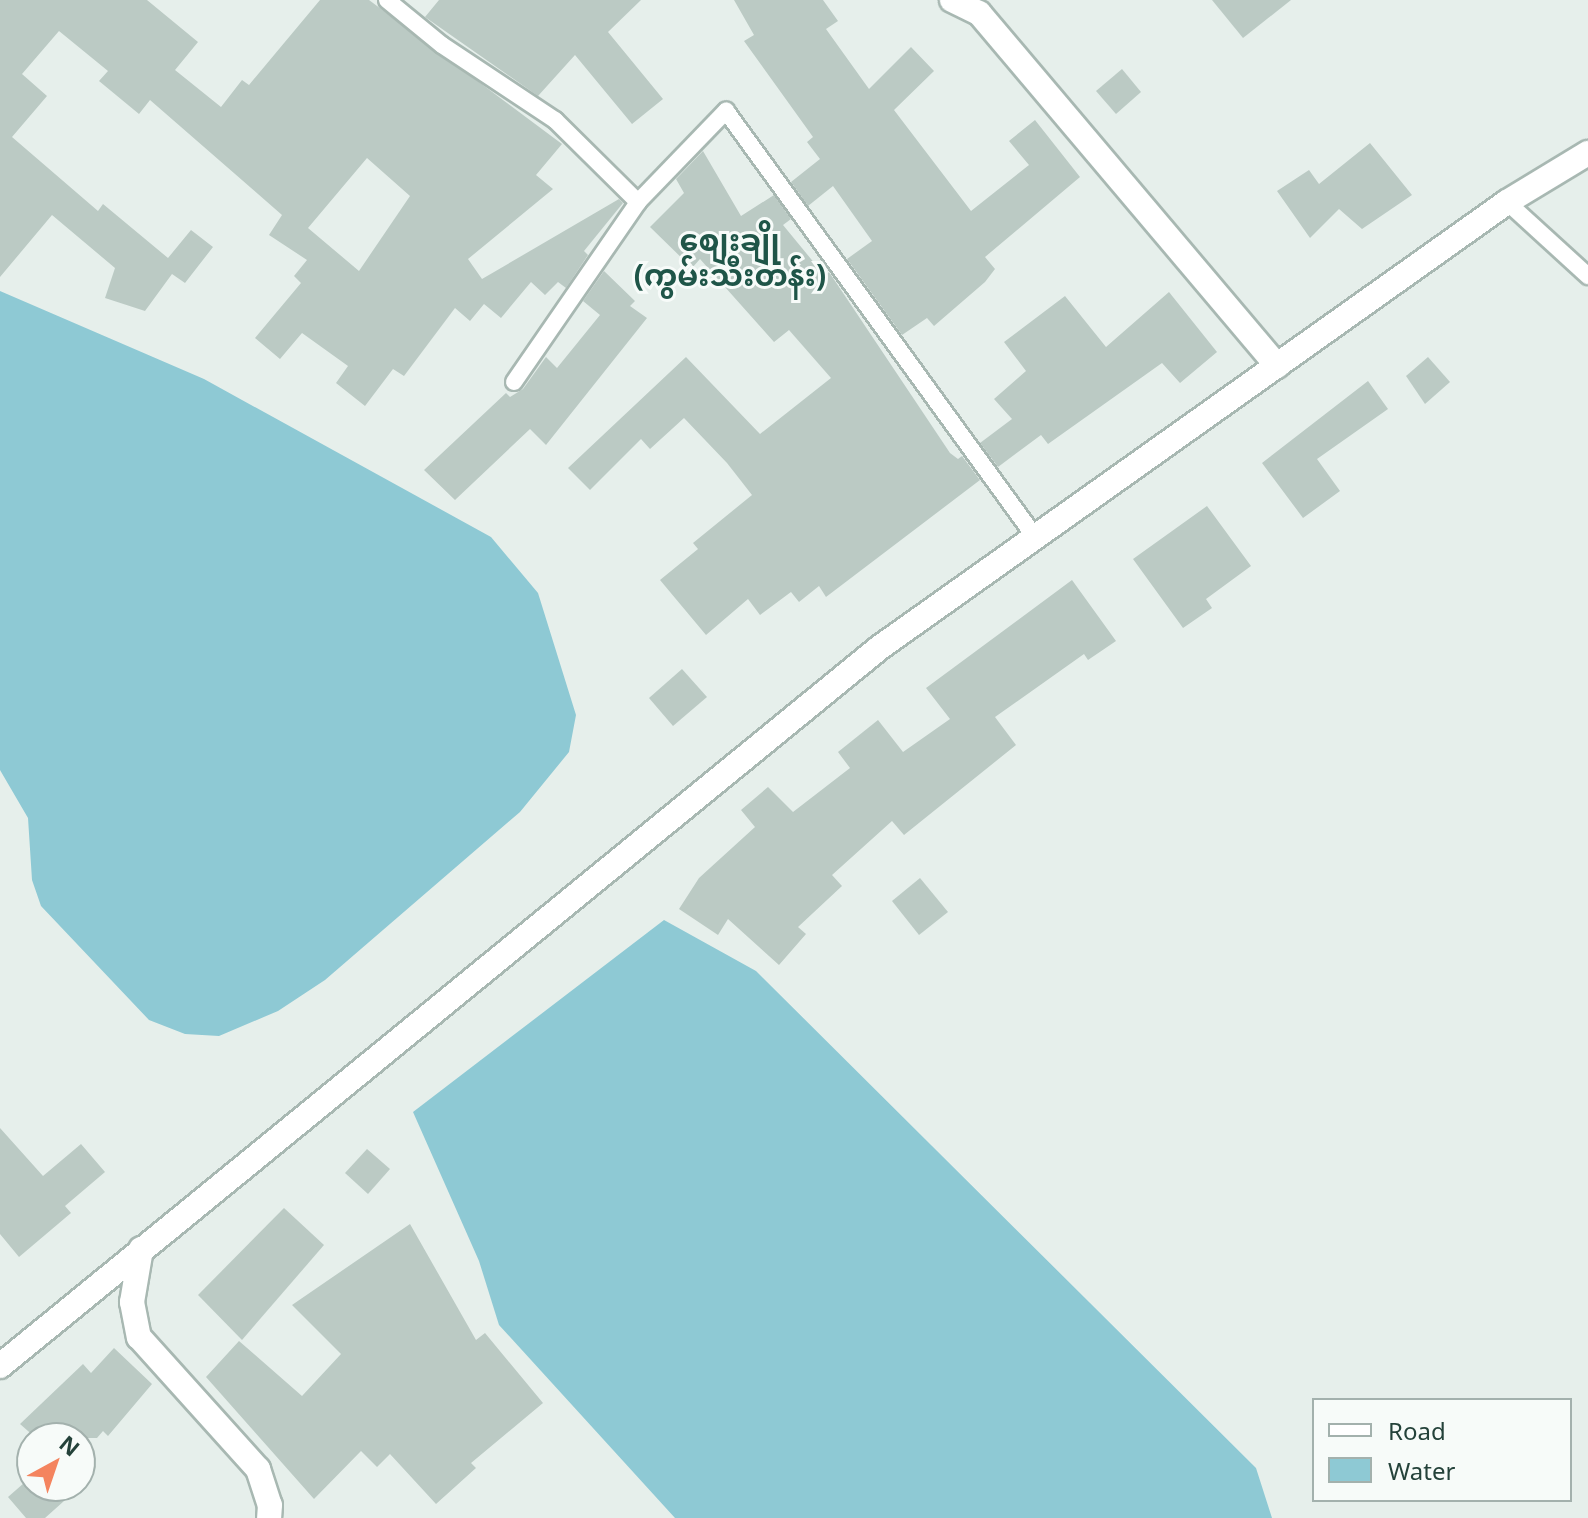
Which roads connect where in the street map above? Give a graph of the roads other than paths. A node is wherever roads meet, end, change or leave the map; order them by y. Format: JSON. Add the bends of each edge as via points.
{"nodes":[{"id":1,"x":387,"y":0,"type":"edge"},
{"id":2,"x":952,"y":0,"type":"edge"},
{"id":3,"x":1588,"y":153,"type":"edge"},
{"id":4,"x":638,"y":202,"type":"junction"},
{"id":5,"x":1507,"y":202,"type":"junction"},
{"id":6,"x":1588,"y":276,"type":"edge"},
{"id":7,"x":1277,"y":366,"type":"junction"},
{"id":8,"x":514,"y":382,"type":"dead end"},
{"id":9,"x":1035,"y":537,"type":"junction"},
{"id":10,"x":141,"y":1249,"type":"junction"},
{"id":11,"x":0,"y":1366,"type":"edge"},
{"id":12,"x":269,"y":1518,"type":"edge"}],
"edges":[{"from":1,"to":4,"type":"lane","via":[[442,45],[555,120]]},
{"from":2,"to":7,"type":"street","via":[[979,13]]},
{"from":3,"to":5,"type":"street"},
{"from":4,"to":8,"type":"lane"},
{"from":4,"to":9,"type":"lane","via":[[726,111]]},
{"from":5,"to":6,"type":"lane"},
{"from":5,"to":7,"type":"street"},
{"from":7,"to":9,"type":"street"},
{"from":9,"to":10,"type":"street","via":[[879,648]]},
{"from":10,"to":11,"type":"street"},
{"from":10,"to":12,"type":"street","via":[[132,1302],[139,1337],[258,1469]]}]}
